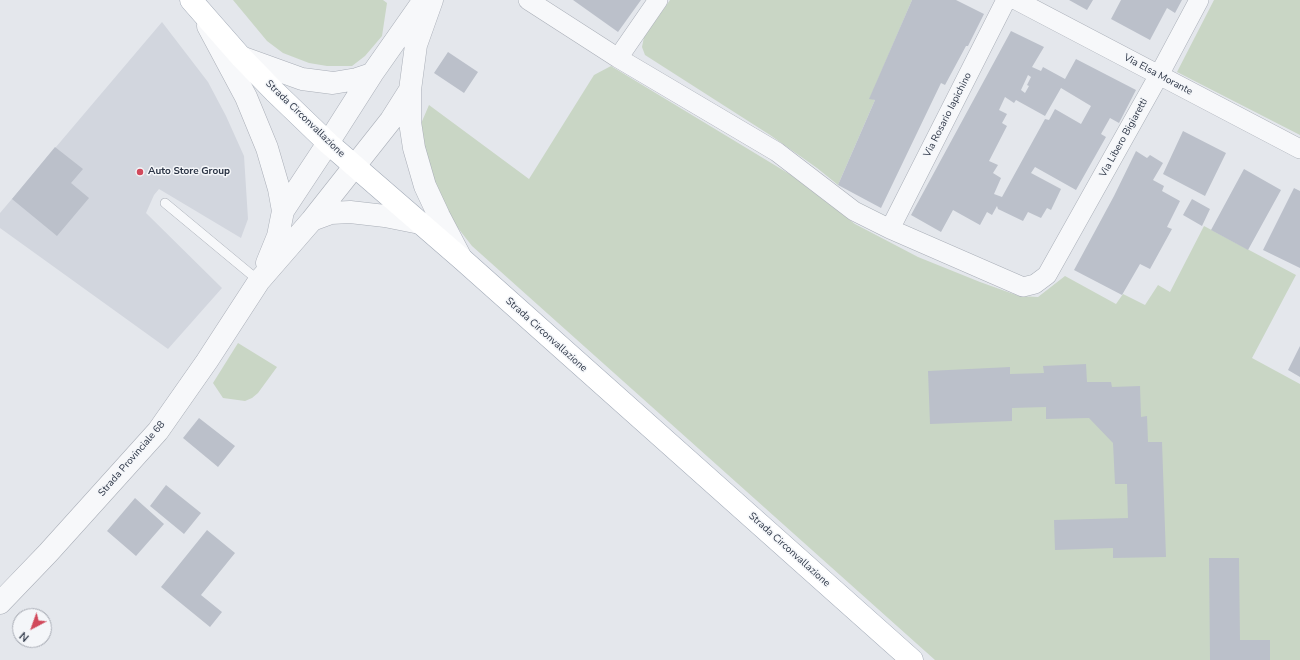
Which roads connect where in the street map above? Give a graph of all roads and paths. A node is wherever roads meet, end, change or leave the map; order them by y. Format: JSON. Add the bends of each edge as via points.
{"nodes":[{"id":1,"x":424,"y":0,"type":"edge"},
{"id":2,"x":432,"y":0,"type":"edge"},
{"id":3,"x":528,"y":0,"type":"edge"},
{"id":4,"x":658,"y":0,"type":"edge"},
{"id":5,"x":1006,"y":0,"type":"edge"},
{"id":6,"x":1016,"y":0,"type":"edge"},
{"id":7,"x":1199,"y":0,"type":"edge"},
{"id":8,"x":196,"y":7,"type":"edge"},
{"id":9,"x":241,"y":57,"type":"junction"},
{"id":10,"x":618,"y":58,"type":"junction"},
{"id":11,"x":372,"y":74,"type":"junction"},
{"id":12,"x":1159,"y":75,"type":"junction"},
{"id":13,"x":410,"y":90,"type":"junction"},
{"id":14,"x":328,"y":143,"type":"junction"},
{"id":15,"x":1300,"y":149,"type":"edge"},
{"id":16,"x":354,"y":165,"type":"junction"},
{"id":17,"x":165,"y":203,"type":"dead end"},
{"id":18,"x":282,"y":211,"type":"junction"},
{"id":19,"x":312,"y":220,"type":"junction"},
{"id":20,"x":420,"y":223,"type":"junction"},
{"id":21,"x":890,"y":229,"type":"junction"},
{"id":22,"x":463,"y":260,"type":"junction"},
{"id":23,"x":259,"y":281,"type":"junction"},
{"id":24,"x":0,"y":602,"type":"edge"},
{"id":25,"x":912,"y":660,"type":"edge"}],
"edges":[{"from":1,"to":11,"type":"street"},
{"from":2,"to":13,"type":"street","via":[[416,45]]},
{"from":3,"to":10,"type":"street"},
{"from":4,"to":10,"type":"street"},
{"from":5,"to":21,"type":"street","name":"Via Rosario Iapichino"},
{"from":6,"to":12,"type":"street","name":"Via Elsa Morante"},
{"from":7,"to":12,"type":"street","name":"Via Libero Bigiaretti"},
{"from":8,"to":9,"type":"main road","name":"Strada Circonvallazione"},
{"from":8,"to":18,"type":"street","via":[[246,96],[267,148],[279,189]]},
{"from":9,"to":11,"type":"street","via":[[302,79],[325,82],[357,79]]},
{"from":9,"to":14,"type":"main road","name":"Strada Circonvallazione"},
{"from":10,"to":21,"type":"street","via":[[777,152],[854,211]]},
{"from":11,"to":14,"type":"street"},
{"from":12,"to":15,"type":"street","name":"Via Elsa Morante"},
{"from":12,"to":21,"type":"street","name":"Via Libero Bigiaretti","via":[[1047,276],[1035,284],[1023,287]]},
{"from":13,"to":16,"type":"street","via":[[391,120]]},
{"from":13,"to":22,"type":"street","via":[[410,122],[414,148],[425,186]]},
{"from":14,"to":16,"type":"main road","name":"Strada Circonvallazione"},
{"from":14,"to":18,"type":"street"},
{"from":16,"to":19,"type":"street"},
{"from":16,"to":20,"type":"main road","name":"Strada Circonvallazione"},
{"from":17,"to":23,"type":"lane"},
{"from":18,"to":23,"type":"street","via":[[278,236]]},
{"from":19,"to":20,"type":"street","via":[[331,213],[350,212]]},
{"from":19,"to":23,"type":"street"},
{"from":20,"to":22,"type":"main road","name":"Strada Circonvallazione"},
{"from":22,"to":25,"type":"main road","name":"Strada Circonvallazione"},
{"from":23,"to":24,"type":"street","name":"Strada Provinciale 68","via":[[158,431],[48,553]]}]}
